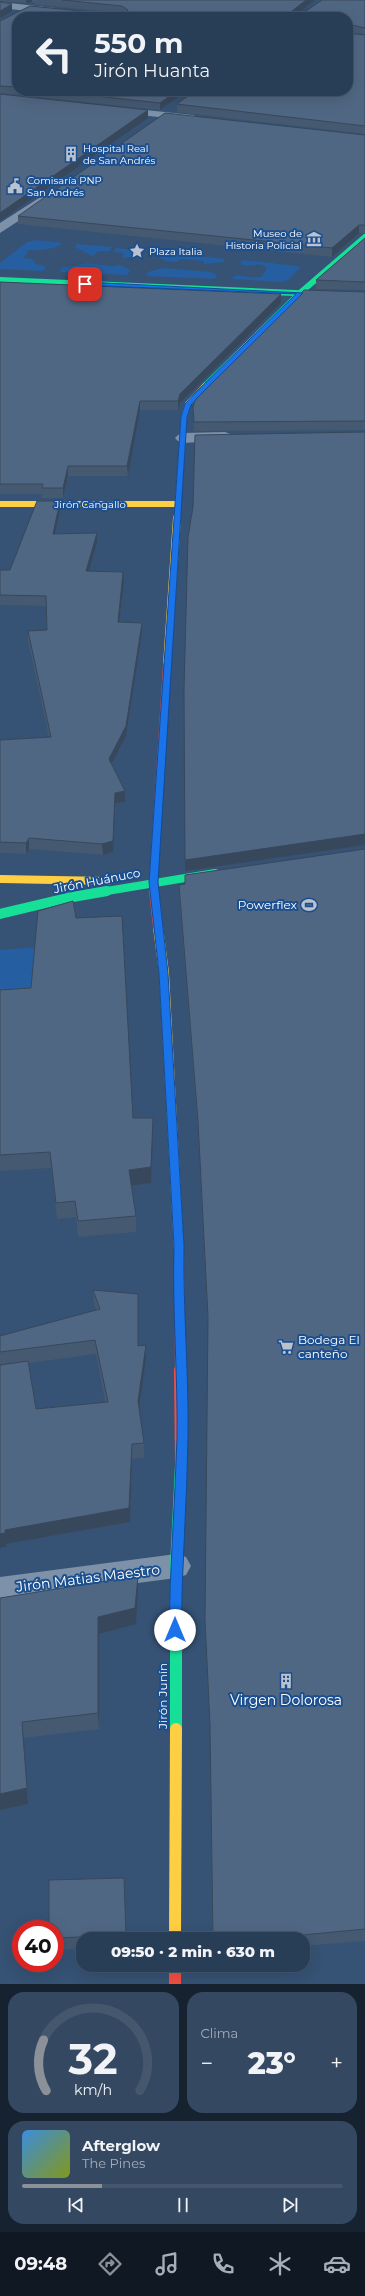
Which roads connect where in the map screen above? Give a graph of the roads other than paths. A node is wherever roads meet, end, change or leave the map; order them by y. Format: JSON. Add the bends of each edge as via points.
{"nodes":[{"id":1,"x":35,"y":4,"type":"edge"},
{"id":2,"x":0,"y":5,"type":"edge"},
{"id":3,"x":21,"y":12,"type":"edge"},
{"id":4,"x":64,"y":12,"type":"edge"},
{"id":5,"x":178,"y":105,"type":"edge"},
{"id":6,"x":110,"y":109,"type":"edge"},
{"id":7,"x":165,"y":115,"type":"junction"},
{"id":8,"x":204,"y":119,"type":"edge"},
{"id":9,"x":147,"y":127,"type":"edge"},
{"id":10,"x":51,"y":194,"type":"edge"},
{"id":11,"x":0,"y":229,"type":"edge"},
{"id":12,"x":365,"y":237,"type":"edge"},
{"id":13,"x":0,"y":280,"type":"edge"},
{"id":14,"x":300,"y":293,"type":"junction"},
{"id":15,"x":365,"y":296,"type":"edge"},
{"id":16,"x":238,"y":437,"type":"edge"},
{"id":17,"x":183,"y":438,"type":"junction"},
{"id":18,"x":0,"y":504,"type":"edge"},
{"id":19,"x":179,"y":504,"type":"junction"},
{"id":20,"x":223,"y":872,"type":"edge"},
{"id":21,"x":0,"y":879,"type":"edge"},
{"id":22,"x":153,"y":882,"type":"junction"},
{"id":23,"x":0,"y":914,"type":"edge"},
{"id":24,"x":176,"y":1566,"type":"junction"},
{"id":25,"x":0,"y":1589,"type":"edge"},
{"id":26,"x":175,"y":1932,"type":"edge"},
{"id":27,"x":175,"y":1972,"type":"edge"},
{"id":28,"x":175,"y":1984,"type":"edge"}],
"edges":[{"from":1,"to":2,"type":"street"},
{"from":1,"to":3,"type":"street"},
{"from":1,"to":4,"type":"street"},
{"from":5,"to":7,"type":"street"},
{"from":6,"to":7,"type":"street"},
{"from":7,"to":8,"type":"street"},
{"from":7,"to":9,"type":"street"},
{"from":10,"to":11,"type":"street"},
{"from":12,"to":14,"type":"street","name":"Jirón Junín"},
{"from":13,"to":14,"type":"street"},
{"from":14,"to":15,"type":"street"},
{"from":14,"to":17,"type":"street","name":"Jirón Junín","via":[[188,404],[184,417]]},
{"from":16,"to":17,"type":"street"},
{"from":17,"to":19,"type":"street","name":"Jirón Junín"},
{"from":18,"to":19,"type":"street","name":"Jirón Cangallo"},
{"from":19,"to":22,"type":"street","name":"Jirón Junín"},
{"from":20,"to":22,"type":"street","name":"Jirón Huánuco"},
{"from":21,"to":22,"type":"street"},
{"from":22,"to":23,"type":"street","name":"Jirón Huánuco"},
{"from":22,"to":24,"type":"street","name":"Jirón Junín","via":[[164,973],[179,1246],[182,1437]]},
{"from":24,"to":25,"type":"street","name":"Jirón Matias Maestro"},
{"from":24,"to":26,"type":"street","name":"Jirón Junín"},
{"from":27,"to":28,"type":"street"}]}
